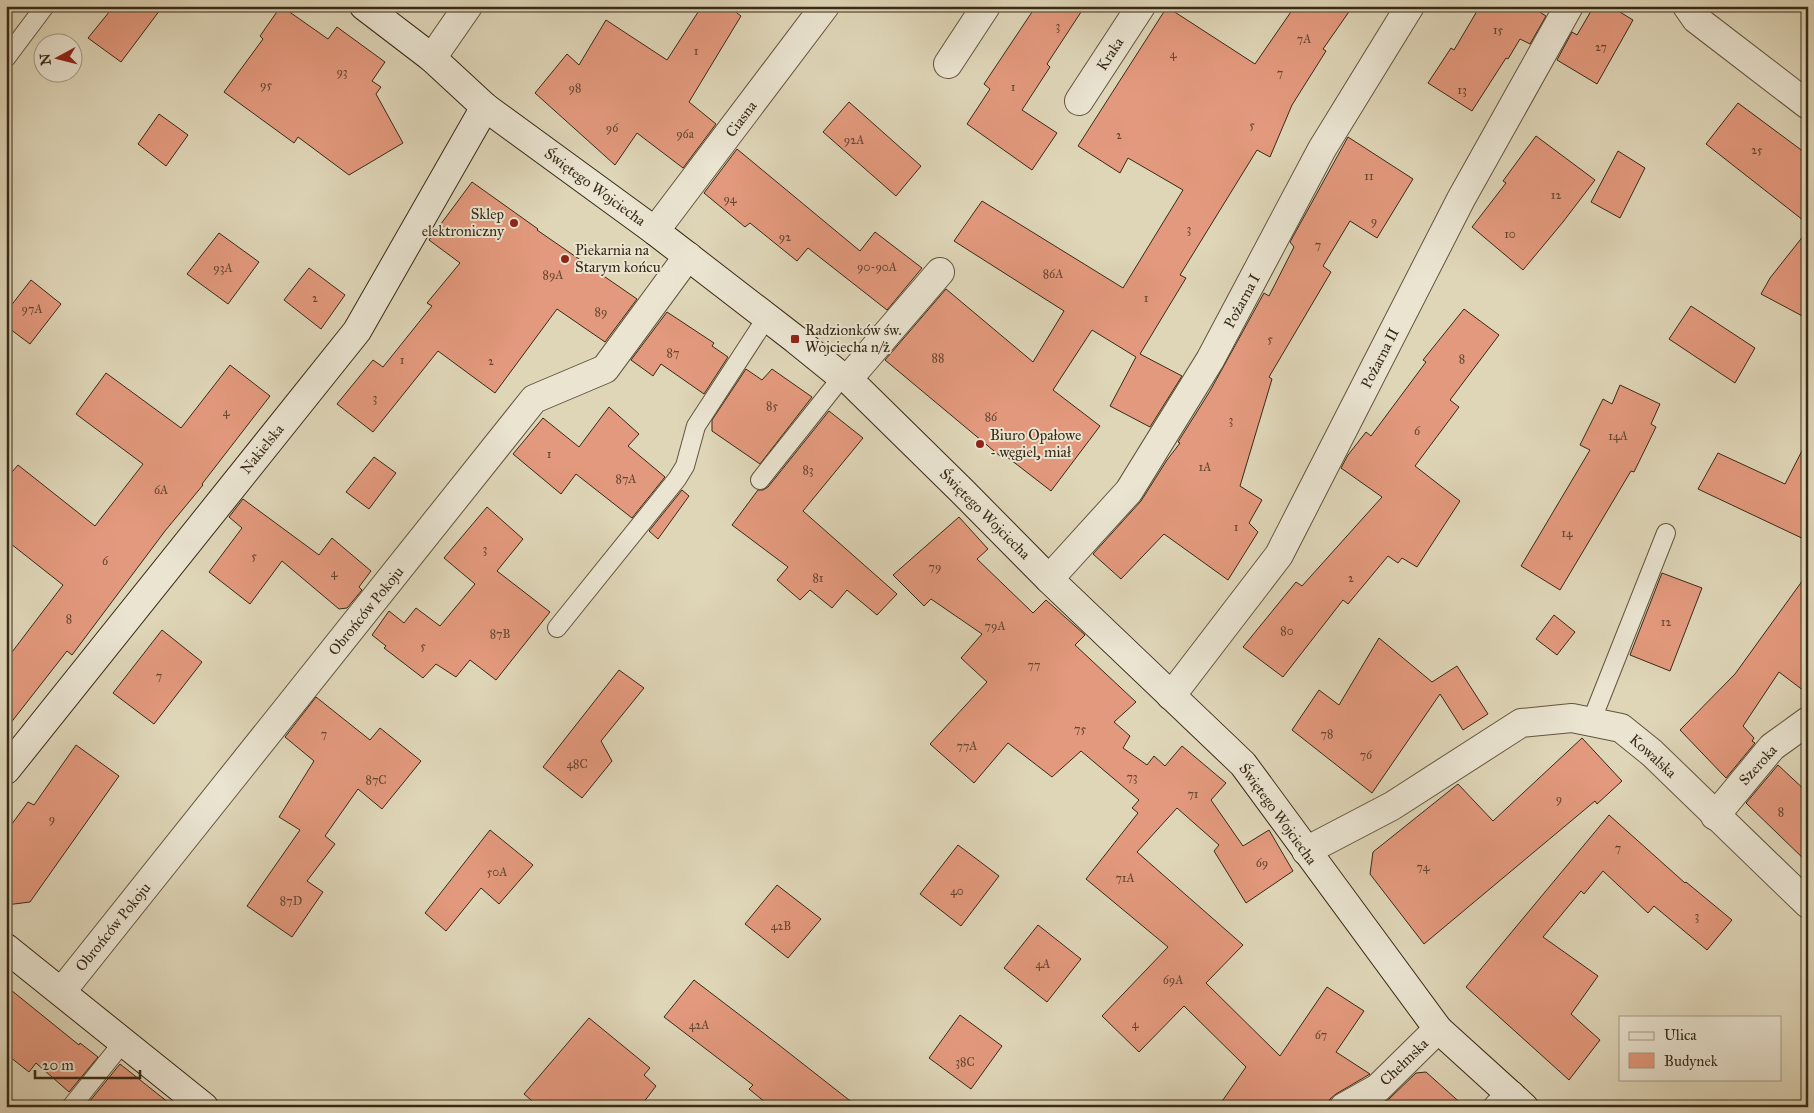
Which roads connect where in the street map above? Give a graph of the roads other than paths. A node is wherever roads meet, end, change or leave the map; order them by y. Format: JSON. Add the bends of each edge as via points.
{"nodes":[{"id":1,"x":45,"y":6,"type":"edge"},
{"id":2,"x":364,"y":6,"type":"edge"},
{"id":3,"x":468,"y":6,"type":"edge"},
{"id":4,"x":826,"y":6,"type":"edge"},
{"id":5,"x":986,"y":6,"type":"edge"},
{"id":6,"x":1141,"y":6,"type":"edge"},
{"id":7,"x":1410,"y":6,"type":"edge"},
{"id":8,"x":1569,"y":6,"type":"edge"},
{"id":9,"x":1687,"y":6,"type":"edge"},
{"id":10,"x":6,"y":58,"type":"edge"},
{"id":11,"x":432,"y":58,"type":"junction"},
{"id":12,"x":948,"y":64,"type":"dead end"},
{"id":13,"x":1079,"y":101,"type":"dead end"},
{"id":14,"x":1808,"y":105,"type":"edge"},
{"id":15,"x":486,"y":107,"type":"junction"},
{"id":16,"x":655,"y":231,"type":"junction"},
{"id":17,"x":688,"y":256,"type":"junction"},
{"id":18,"x":940,"y":272,"type":"dead end"},
{"id":19,"x":767,"y":317,"type":"junction"},
{"id":20,"x":845,"y":378,"type":"junction"},
{"id":21,"x":760,"y":480,"type":"dead end"},
{"id":22,"x":1666,"y":533,"type":"dead end"},
{"id":23,"x":1049,"y":579,"type":"junction"},
{"id":24,"x":557,"y":628,"type":"dead end"},
{"id":25,"x":1171,"y":696,"type":"junction"},
{"id":26,"x":1808,"y":721,"type":"edge"},
{"id":27,"x":1592,"y":722,"type":"junction"},
{"id":28,"x":6,"y":770,"type":"edge"},
{"id":29,"x":1715,"y":816,"type":"junction"},
{"id":30,"x":1306,"y":851,"type":"junction"},
{"id":31,"x":1808,"y":904,"type":"edge"},
{"id":32,"x":6,"y":948,"type":"edge"},
{"id":33,"x":62,"y":991,"type":"junction"},
{"id":34,"x":1438,"y":1029,"type":"junction"},
{"id":35,"x":124,"y":1042,"type":"junction"},
{"id":36,"x":1511,"y":1103,"type":"edge"},
{"id":37,"x":71,"y":1107,"type":"edge"},
{"id":38,"x":204,"y":1107,"type":"edge"},
{"id":39,"x":1344,"y":1107,"type":"edge"}],
"edges":[{"from":1,"to":10,"type":"lane"},
{"from":2,"to":11,"type":"street","name":"Świętego Wojciecha"},
{"from":3,"to":11,"type":"street"},
{"from":4,"to":16,"type":"street","name":"Ciasna"},
{"from":5,"to":12,"type":"street"},
{"from":6,"to":13,"type":"street","name":"Kraka"},
{"from":7,"to":23,"type":"street","name":"Pożarna I","via":[[1322,149],[1210,360],[1129,491]]},
{"from":8,"to":25,"type":"street","name":"Pożarna II","via":[[1461,199],[1279,555]]},
{"from":9,"to":14,"type":"street","via":[[1696,19]]},
{"from":11,"to":15,"type":"street","name":"Świętego Wojciecha"},
{"from":15,"to":16,"type":"street","name":"Świętego Wojciecha"},
{"from":15,"to":28,"type":"street","name":"Nakielska","via":[[357,331]]},
{"from":16,"to":17,"type":"street","name":"Świętego Wojciecha"},
{"from":17,"to":19,"type":"street","name":"Świętego Wojciecha"},
{"from":17,"to":33,"type":"street","name":"Obrońców Pokoju","via":[[605,369],[534,399]]},
{"from":18,"to":20,"type":"street"},
{"from":19,"to":20,"type":"street","name":"Świętego Wojciecha"},
{"from":19,"to":24,"type":"lane","via":[[696,426],[677,479]]},
{"from":20,"to":21,"type":"lane"},
{"from":20,"to":23,"type":"street","name":"Świętego Wojciecha"},
{"from":22,"to":27,"type":"lane"},
{"from":23,"to":25,"type":"street","name":"Świętego Wojciecha"},
{"from":25,"to":30,"type":"street","name":"Świętego Wojciecha","via":[[1243,764]]},
{"from":26,"to":29,"type":"street","name":"Szeroka","via":[[1772,747]]},
{"from":27,"to":29,"type":"street","name":"Kowalska","via":[[1621,728],[1652,753]]},
{"from":27,"to":30,"type":"street","name":"Kowalska","via":[[1572,718],[1521,723],[1392,806]]},
{"from":29,"to":31,"type":"street","name":"Kowalska"},
{"from":30,"to":34,"type":"street","name":"Świętego Wojciecha"},
{"from":32,"to":33,"type":"street"},
{"from":33,"to":35,"type":"street"},
{"from":34,"to":36,"type":"street","name":"Świętego Wojciecha"},
{"from":34,"to":39,"type":"street","name":"Chełmska","via":[[1378,1088]]},
{"from":35,"to":37,"type":"lane"},
{"from":35,"to":38,"type":"street"}]}
